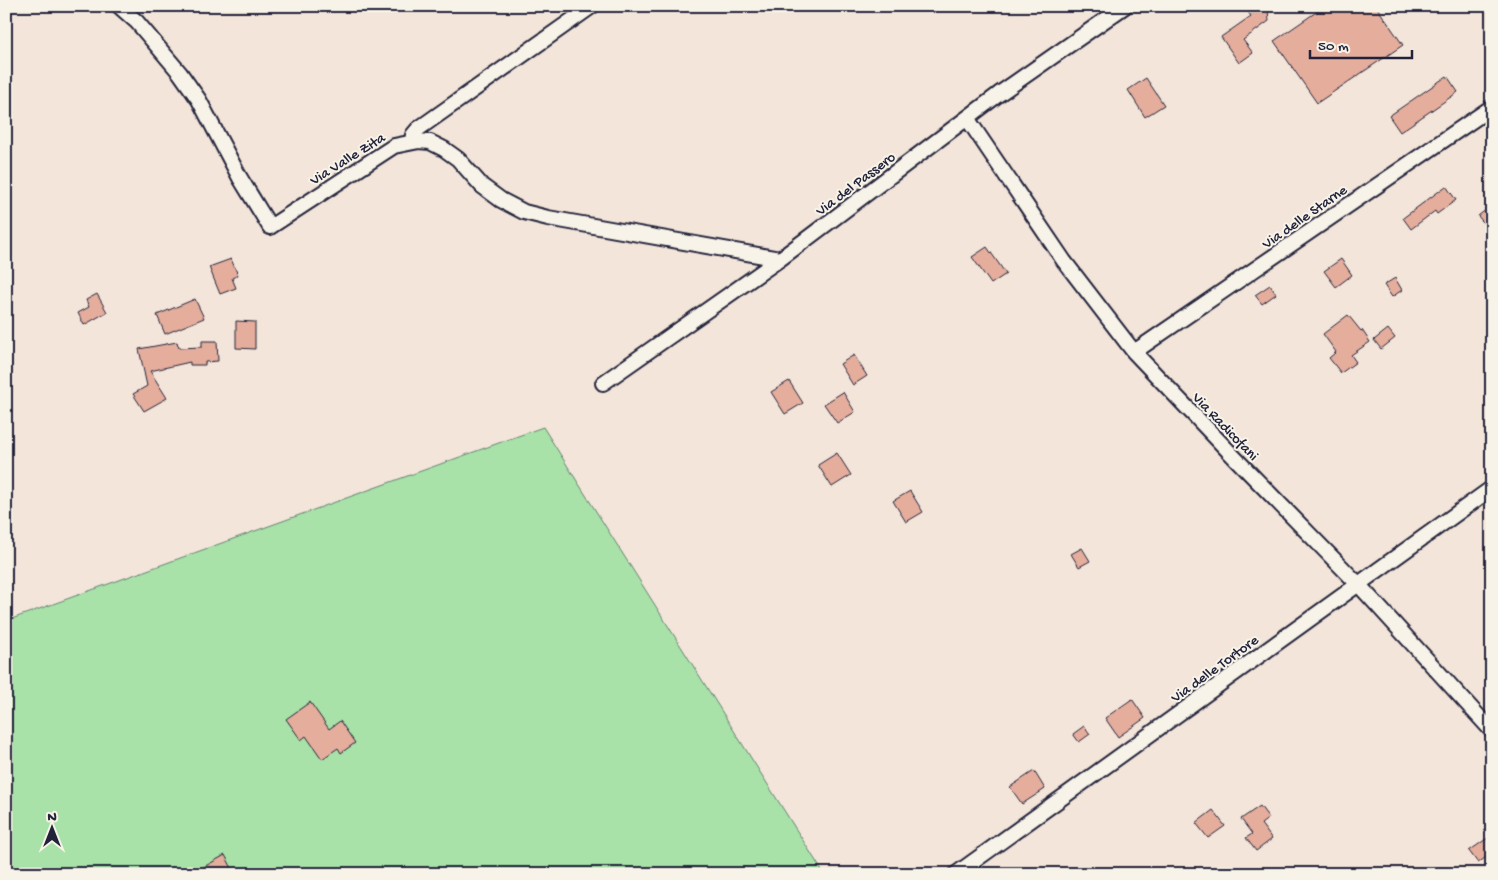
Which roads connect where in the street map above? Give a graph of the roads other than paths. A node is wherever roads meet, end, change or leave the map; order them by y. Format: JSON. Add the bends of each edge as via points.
{"nodes":[{"id":1,"x":119,"y":6,"type":"edge"},
{"id":2,"x":592,"y":6,"type":"edge"},
{"id":3,"x":1125,"y":6,"type":"edge"},
{"id":4,"x":1492,"y":107,"type":"edge"},
{"id":5,"x":968,"y":118,"type":"junction"},
{"id":6,"x":412,"y":141,"type":"junction"},
{"id":7,"x":780,"y":259,"type":"junction"},
{"id":8,"x":1134,"y":352,"type":"junction"},
{"id":9,"x":603,"y":383,"type":"dead end"},
{"id":10,"x":1492,"y":488,"type":"edge"},
{"id":11,"x":1358,"y":584,"type":"junction"},
{"id":12,"x":1492,"y":731,"type":"edge"},
{"id":13,"x":956,"y":874,"type":"edge"}],
"edges":[{"from":1,"to":6,"type":"street","name":"Via Valle Zita","via":[[137,22],[199,100],[270,227],[394,146]]},
{"from":2,"to":6,"type":"street","via":[[418,128]]},
{"from":3,"to":5,"type":"street","name":"Via del Passero"},
{"from":4,"to":8,"type":"street","name":"Via delle Starne"},
{"from":5,"to":7,"type":"street","name":"Via del Passero"},
{"from":5,"to":8,"type":"street","name":"Via Radicofani","via":[[1064,261]]},
{"from":6,"to":7,"type":"street","name":"Via Valle Zita","via":[[430,142],[444,149],[458,159],[482,186],[524,212]]},
{"from":7,"to":9,"type":"street","name":"Via del Passero"},
{"from":8,"to":11,"type":"street","name":"Via Radicofani"},
{"from":10,"to":11,"type":"street","name":"Via delle Tortore"},
{"from":11,"to":12,"type":"street","name":"Via Radicofani"},
{"from":11,"to":13,"type":"street","name":"Via delle Tortore"}]}
